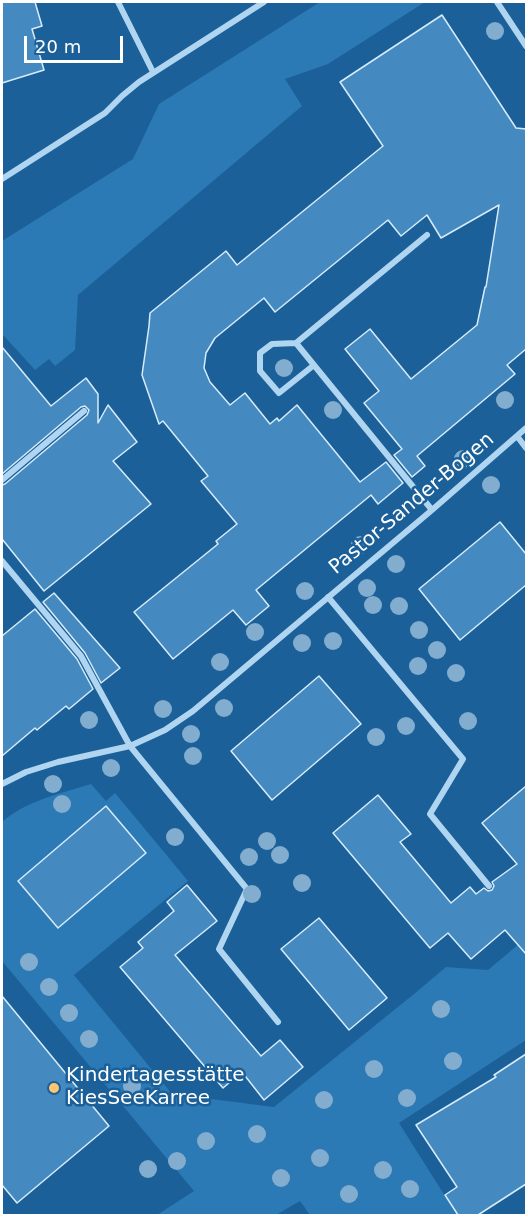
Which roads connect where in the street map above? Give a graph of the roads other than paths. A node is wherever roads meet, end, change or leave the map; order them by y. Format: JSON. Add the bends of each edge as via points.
{"nodes":[{"id":1,"x":118,"y":2,"type":"edge"},
{"id":2,"x":264,"y":2,"type":"edge"},
{"id":3,"x":497,"y":2,"type":"edge"},
{"id":4,"x":526,"y":46,"type":"edge"},
{"id":5,"x":153,"y":72,"type":"junction"},
{"id":6,"x":2,"y":179,"type":"edge"},
{"id":7,"x":427,"y":236,"type":"dead end"},
{"id":8,"x":297,"y":343,"type":"junction"},
{"id":9,"x":314,"y":365,"type":"junction"},
{"id":10,"x":84,"y":411,"type":"dead end"},
{"id":11,"x":526,"y":428,"type":"edge"},
{"id":12,"x":517,"y":436,"type":"junction"},
{"id":13,"x":526,"y":448,"type":"edge"},
{"id":14,"x":2,"y":480,"type":"edge"},
{"id":15,"x":432,"y":510,"type":"junction"},
{"id":16,"x":2,"y":561,"type":"edge"},
{"id":17,"x":328,"y":597,"type":"junction"},
{"id":18,"x":130,"y":746,"type":"junction"},
{"id":19,"x":2,"y":784,"type":"edge"},
{"id":20,"x":489,"y":886,"type":"dead end"},
{"id":21,"x":278,"y":1022,"type":"dead end"}],
"edges":[{"from":1,"to":5,"type":"street"},
{"from":2,"to":5,"type":"street"},
{"from":3,"to":4,"type":"street"},
{"from":5,"to":6,"type":"street","via":[[105,113]]},
{"from":7,"to":8,"type":"street"},
{"from":8,"to":9,"type":"street"},
{"from":8,"to":9,"type":"street","via":[[272,344],[260,354],[260,371],[266,379],[279,393]]},
{"from":9,"to":15,"type":"street"},
{"from":10,"to":14,"type":"street"},
{"from":11,"to":12,"type":"street","name":"Pastor-Sander-Bogen"},
{"from":12,"to":13,"type":"street","name":"Pastor-Sander-Bogen"},
{"from":12,"to":15,"type":"street","name":"Pastor-Sander-Bogen"},
{"from":15,"to":17,"type":"street","name":"Pastor-Sander-Bogen"},
{"from":16,"to":18,"type":"street","via":[[81,656]]},
{"from":17,"to":18,"type":"street","name":"Pastor-Sander-Bogen","via":[[193,711],[165,730]]},
{"from":17,"to":20,"type":"street","name":"Pastor-Sander-Bogen","via":[[463,759],[430,814]]},
{"from":18,"to":19,"type":"street","name":"Pastor-Sander-Bogen","via":[[58,762]]},
{"from":18,"to":21,"type":"street","via":[[247,889],[219,949]]}]}
